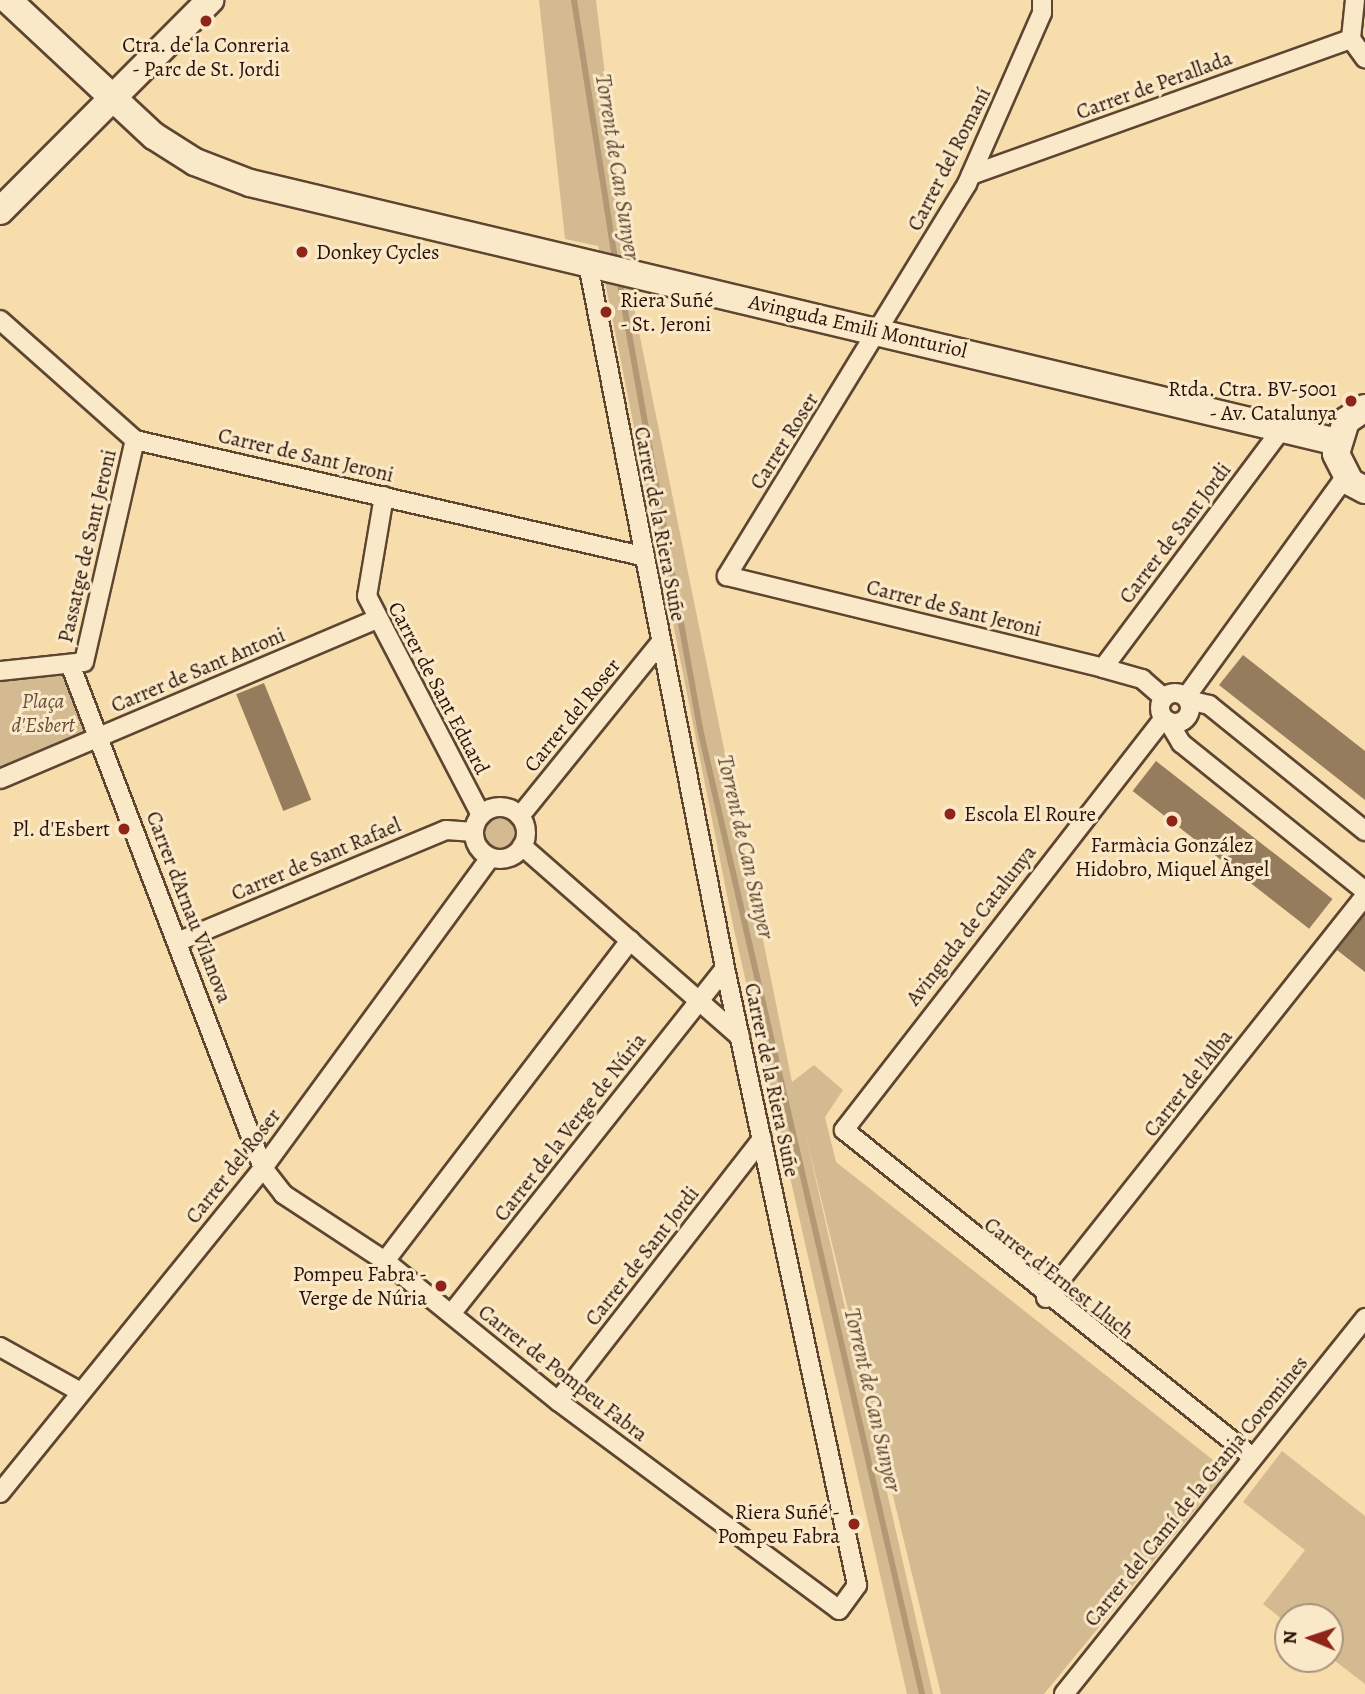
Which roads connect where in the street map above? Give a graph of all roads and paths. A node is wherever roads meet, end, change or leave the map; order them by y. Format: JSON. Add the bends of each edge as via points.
{"nodes":[{"id":1,"x":8,"y":0,"type":"edge"},
{"id":2,"x":200,"y":0,"type":"edge"},
{"id":3,"x":210,"y":0,"type":"edge"},
{"id":4,"x":1042,"y":0,"type":"edge"},
{"id":5,"x":1355,"y":0,"type":"edge"},
{"id":6,"x":32,"y":13,"type":"edge"},
{"id":7,"x":1351,"y":38,"type":"junction"},
{"id":8,"x":167,"y":41,"type":"junction"},
{"id":9,"x":1365,"y":58,"type":"edge"},
{"id":10,"x":113,"y":99,"type":"junction"},
{"id":11,"x":971,"y":175,"type":"junction"},
{"id":12,"x":0,"y":211,"type":"edge"},
{"id":13,"x":593,"y":265,"type":"junction"},
{"id":14,"x":0,"y":320,"type":"edge"},
{"id":15,"x":879,"y":331,"type":"junction"},
{"id":16,"x":1365,"y":408,"type":"edge"},
{"id":17,"x":1284,"y":426,"type":"junction"},
{"id":18,"x":135,"y":440,"type":"junction"},
{"id":19,"x":1337,"y":442,"type":"junction"},
{"id":20,"x":1356,"y":483,"type":"edge"},
{"id":21,"x":384,"y":496,"type":"junction"},
{"id":22,"x":642,"y":556,"type":"junction"},
{"id":23,"x":727,"y":576,"type":"joint"},
{"id":24,"x":375,"y":620,"type":"junction"},
{"id":25,"x":660,"y":643,"type":"junction"},
{"id":26,"x":77,"y":663,"type":"junction"},
{"id":27,"x":1103,"y":668,"type":"junction"},
{"id":28,"x":0,"y":671,"type":"edge"},
{"id":29,"x":1164,"y":698,"type":"junction"},
{"id":30,"x":1187,"y":699,"type":"junction"},
{"id":31,"x":1166,"y":719,"type":"junction"},
{"id":32,"x":101,"y":736,"type":"junction"},
{"id":33,"x":0,"y":779,"type":"edge"},
{"id":34,"x":520,"y":816,"type":"junction"},
{"id":35,"x":477,"y":824,"type":"junction"},
{"id":36,"x":1365,"y":831,"type":"edge"},
{"id":37,"x":522,"y":846,"type":"junction"},
{"id":38,"x":490,"y":858,"type":"junction"},
{"id":39,"x":1365,"y":891,"type":"edge"},
{"id":40,"x":1365,"y":896,"type":"edge"},
{"id":41,"x":630,"y":940,"type":"junction"},
{"id":42,"x":177,"y":942,"type":"junction"},
{"id":43,"x":725,"y":968,"type":"junction"},
{"id":44,"x":700,"y":999,"type":"junction"},
{"id":45,"x":740,"y":1037,"type":"junction"},
{"id":46,"x":844,"y":1130,"type":"joint"},
{"id":47,"x":761,"y":1139,"type":"junction"},
{"id":48,"x":263,"y":1168,"type":"junction"},
{"id":49,"x":385,"y":1261,"type":"junction"},
{"id":50,"x":1046,"y":1298,"type":"junction"},
{"id":51,"x":451,"y":1314,"type":"junction"},
{"id":52,"x":1365,"y":1318,"type":"edge"},
{"id":53,"x":0,"y":1347,"type":"edge"},
{"id":54,"x":79,"y":1391,"type":"junction"},
{"id":55,"x":558,"y":1401,"type":"junction"},
{"id":56,"x":1251,"y":1456,"type":"junction"},
{"id":57,"x":0,"y":1493,"type":"edge"},
{"id":58,"x":839,"y":1610,"type":"joint"},
{"id":59,"x":1064,"y":1694,"type":"edge"}],
"edges":[{"from":1,"to":6,"type":"street","name":"Avinguda Emili Monturiol"},
{"from":2,"to":8,"type":"street"},
{"from":3,"to":8,"type":"street"},
{"from":4,"to":11,"type":"street","name":"Carrer del Romaní","via":[[1042,13]]},
{"from":5,"to":7,"type":"street"},
{"from":6,"to":10,"type":"street","name":"Avinguda Emili Monturiol"},
{"from":7,"to":9,"type":"street"},
{"from":7,"to":11,"type":"street","name":"Carrer de Perallada"},
{"from":8,"to":10,"type":"street"},
{"from":10,"to":12,"type":"street"},
{"from":10,"to":13,"type":"street","name":"Avinguda Emili Monturiol","via":[[195,162],[250,183]]},
{"from":11,"to":15,"type":"street","name":"Carrer del Romaní"},
{"from":13,"to":15,"type":"street","name":"Avinguda Emili Monturiol"},
{"from":13,"to":22,"type":"street","name":"Carrer de la Riera Suñe"},
{"from":14,"to":18,"type":"street","name":"Carrer de Sant Jeroni"},
{"from":15,"to":17,"type":"street","name":"Avinguda Emili Monturiol"},
{"from":15,"to":23,"type":"street","name":"Carrer Roser"},
{"from":16,"to":19,"type":"street","via":[[1346,421]]},
{"from":17,"to":19,"type":"street","name":"Avinguda Emili Monturiol"},
{"from":17,"to":27,"type":"street","name":"Carrer de Sant Jordi"},
{"from":18,"to":21,"type":"street","name":"Carrer de Sant Jeroni"},
{"from":18,"to":26,"type":"street","name":"Passatge de Sant Jeroni"},
{"from":19,"to":20,"type":"street"},
{"from":20,"to":30,"type":"street"},
{"from":21,"to":22,"type":"street","name":"Carrer de Sant Jeroni"},
{"from":21,"to":24,"type":"street","name":"Carrer de Sant Eduard","via":[[367,596]]},
{"from":22,"to":25,"type":"street","name":"Carrer de la Riera Suñe"},
{"from":23,"to":27,"type":"street","name":"Carrer de Sant Jeroni"},
{"from":24,"to":32,"type":"street","name":"Carrer de Sant Antoni"},
{"from":24,"to":35,"type":"street","name":"Carrer de Sant Eduard"},
{"from":25,"to":34,"type":"street","name":"Carrer del Roser"},
{"from":25,"to":43,"type":"street","name":"Carrer de la Riera Suñe"},
{"from":26,"to":28,"type":"street"},
{"from":26,"to":32,"type":"street","name":"Carrer d'Arnau Vilanova"},
{"from":27,"to":29,"type":"street","name":"Carrer de Sant Jeroni","via":[[1142,679]]},
{"from":29,"to":30,"type":"street"},
{"from":29,"to":31,"type":"street"},
{"from":30,"to":31,"type":"street","name":"Avinguda de Catalunya","via":[[1184,720]]},
{"from":30,"to":36,"type":"street","via":[[1209,705]]},
{"from":31,"to":39,"type":"street","via":[[1181,743]]},
{"from":31,"to":46,"type":"street","name":"Avinguda de Catalunya"},
{"from":32,"to":33,"type":"street","name":"Carrer de Sant Antoni"},
{"from":32,"to":42,"type":"street","name":"Carrer d'Arnau Vilanova"},
{"from":34,"to":35,"type":"street","via":[[502,807]]},
{"from":34,"to":37,"type":"street","via":[[526,829]]},
{"from":35,"to":38,"type":"street"},
{"from":35,"to":42,"type":"street","name":"Carrer de Sant Rafael","via":[[446,830]]},
{"from":37,"to":38,"type":"street","via":[[508,858]]},
{"from":37,"to":41,"type":"street"},
{"from":38,"to":48,"type":"street","name":"Carrer del Roser"},
{"from":40,"to":50,"type":"street","name":"Carrer de l'Alba"},
{"from":41,"to":44,"type":"street"},
{"from":41,"to":49,"type":"street"},
{"from":42,"to":48,"type":"street","name":"Carrer d'Arnau Vilanova"},
{"from":43,"to":44,"type":"street","name":"Carrer de la Verge de Núria"},
{"from":43,"to":45,"type":"street","name":"Carrer de la Riera Suñe"},
{"from":44,"to":45,"type":"street"},
{"from":44,"to":51,"type":"street","name":"Carrer de la Verge de Núria"},
{"from":45,"to":47,"type":"street","name":"Carrer de la Riera Suñe"},
{"from":46,"to":50,"type":"street","name":"Carrer d'Ernest Lluch"},
{"from":47,"to":55,"type":"street","name":"Carrer de Sant Jordi"},
{"from":47,"to":58,"type":"street","name":"Carrer de la Riera Suñe","via":[[857,1585]]},
{"from":48,"to":49,"type":"street","name":"Carrer de Pompeu Fabra","via":[[283,1194]]},
{"from":48,"to":54,"type":"street","name":"Carrer del Roser"},
{"from":49,"to":51,"type":"street","name":"Carrer de Pompeu Fabra"},
{"from":50,"to":56,"type":"street","name":"Carrer d'Ernest Lluch"},
{"from":51,"to":55,"type":"street","name":"Carrer de Pompeu Fabra"},
{"from":52,"to":56,"type":"street","name":"Carrer del Camí de la Granja Coromines"},
{"from":53,"to":54,"type":"street"},
{"from":54,"to":57,"type":"street","name":"Carrer del Roser"},
{"from":55,"to":58,"type":"street","name":"Carrer de Pompeu Fabra"},
{"from":56,"to":59,"type":"street","name":"Carrer del Camí de la Granja Coromines"}]}
